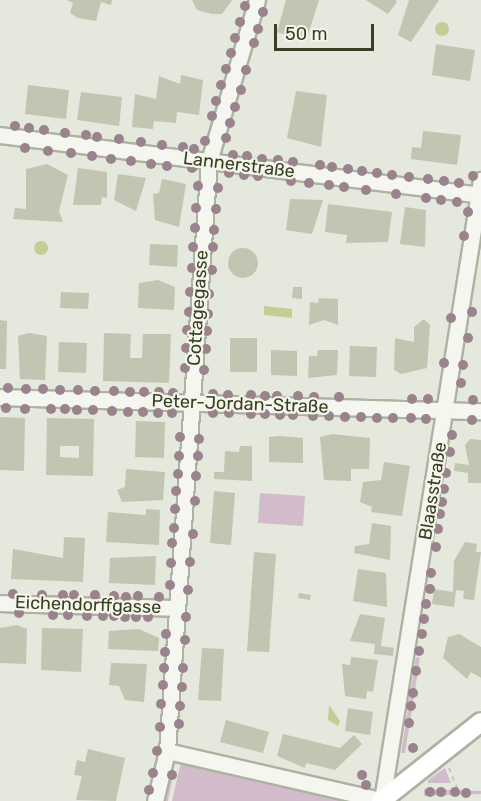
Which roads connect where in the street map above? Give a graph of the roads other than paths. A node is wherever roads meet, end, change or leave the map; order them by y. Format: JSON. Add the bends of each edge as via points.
{"nodes":[{"id":1,"x":257,"y":0,"type":"edge"},
{"id":2,"x":0,"y":135,"type":"edge"},
{"id":3,"x":209,"y":161,"type":"junction"},
{"id":4,"x":480,"y":188,"type":"edge"},
{"id":5,"x":0,"y":397,"type":"edge"},
{"id":6,"x":191,"y":403,"type":"junction"},
{"id":7,"x":447,"y":410,"type":"junction"},
{"id":8,"x":481,"y":411,"type":"edge"},
{"id":9,"x":0,"y":603,"type":"edge"},
{"id":10,"x":176,"y":608,"type":"junction"},
{"id":11,"x":481,"y":722,"type":"edge"},
{"id":12,"x":167,"y":751,"type":"junction"},
{"id":13,"x":155,"y":801,"type":"edge"},
{"id":14,"x":383,"y":801,"type":"edge"}],
"edges":[{"from":1,"to":3,"type":"street","name":"Cottagegasse"},
{"from":2,"to":3,"type":"street","name":"Lannerstraße"},
{"from":3,"to":4,"type":"street","name":"Lannerstraße"},
{"from":3,"to":6,"type":"street","name":"Cottagegasse"},
{"from":4,"to":7,"type":"street","name":"Blaasstraße"},
{"from":5,"to":6,"type":"street","name":"Peter-Jordan-Straße"},
{"from":6,"to":7,"type":"street","name":"Peter-Jordan-Straße"},
{"from":6,"to":10,"type":"street","name":"Cottagegasse"},
{"from":7,"to":8,"type":"street","name":"Peter-Jordan-Straße"},
{"from":7,"to":14,"type":"street","name":"Blaasstraße"},
{"from":9,"to":10,"type":"street","name":"Eichendorffgasse"},
{"from":10,"to":12,"type":"street","name":"Cottagegasse"},
{"from":11,"to":14,"type":"main road"},
{"from":12,"to":13,"type":"street","name":"Cottagegasse"},
{"from":12,"to":14,"type":"street"}]}
